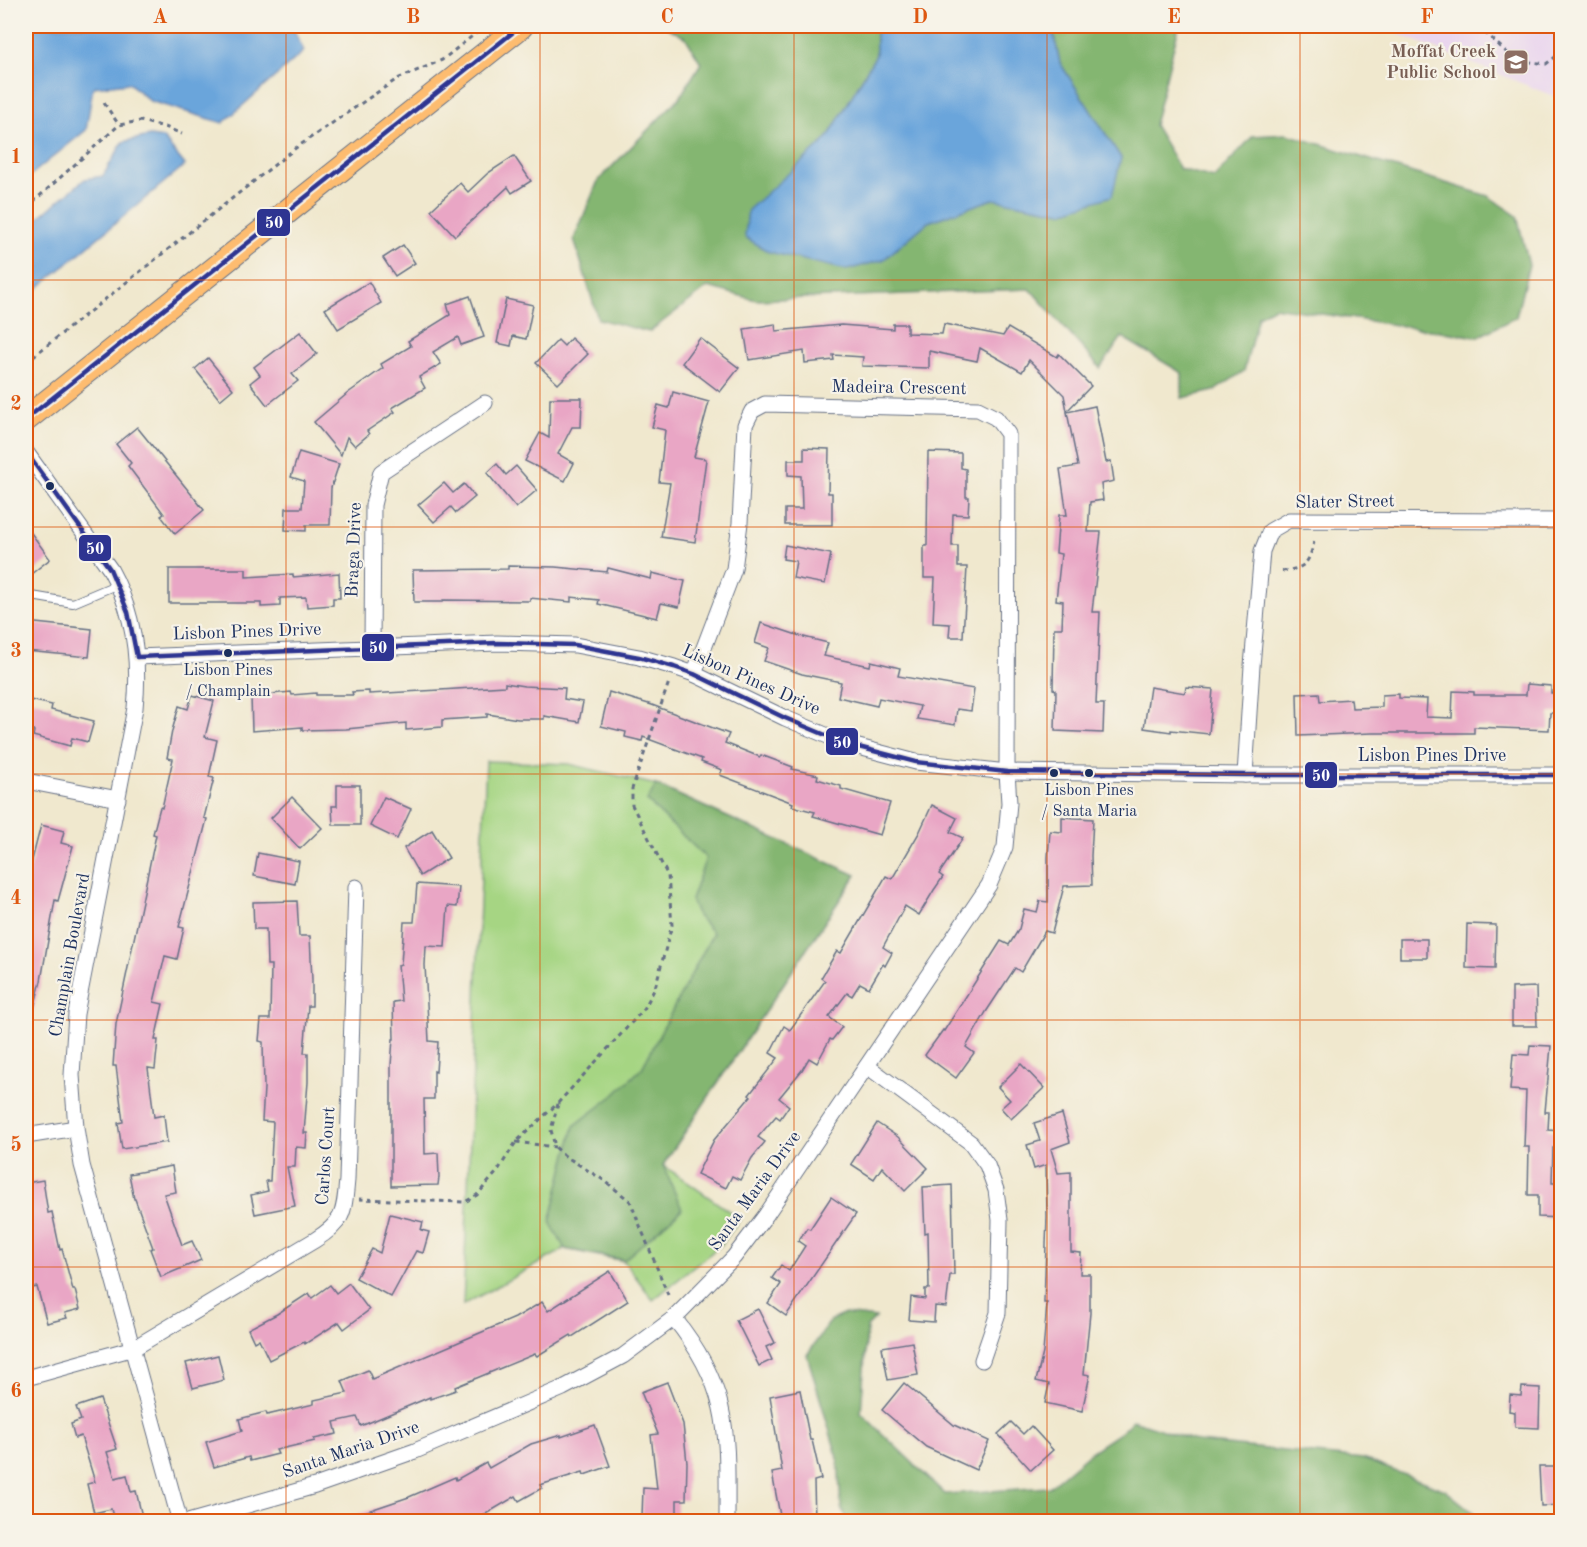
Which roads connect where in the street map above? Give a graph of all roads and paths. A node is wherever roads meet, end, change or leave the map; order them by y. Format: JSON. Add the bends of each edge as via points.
{"nodes":[{"id":1,"x":484,"y":26,"type":"edge"},
{"id":2,"x":1478,"y":26,"type":"edge"},
{"id":3,"x":516,"y":27,"type":"edge"},
{"id":4,"x":1562,"y":52,"type":"edge"},
{"id":5,"x":104,"y":103,"type":"dead end"},
{"id":6,"x":119,"y":125,"type":"junction"},
{"id":7,"x":182,"y":134,"type":"dead end"},
{"id":8,"x":26,"y":208,"type":"edge"},
{"id":9,"x":26,"y":362,"type":"edge"},
{"id":10,"x":485,"y":403,"type":"dead end"},
{"id":11,"x":26,"y":419,"type":"edge"},
{"id":12,"x":26,"y":452,"type":"edge"},
{"id":13,"x":1562,"y":521,"type":"edge"},
{"id":14,"x":1314,"y":542,"type":"dead end"},
{"id":15,"x":1282,"y":571,"type":"dead end"},
{"id":16,"x":119,"y":584,"type":"junction"},
{"id":17,"x":26,"y":595,"type":"edge"},
{"id":18,"x":372,"y":647,"type":"junction"},
{"id":19,"x":137,"y":657,"type":"junction"},
{"id":20,"x":694,"y":674,"type":"junction"},
{"id":21,"x":670,"y":679,"type":"dead end"},
{"id":22,"x":1007,"y":772,"type":"junction"},
{"id":23,"x":1245,"y":775,"type":"junction"},
{"id":24,"x":1562,"y":775,"type":"edge"},
{"id":25,"x":26,"y":781,"type":"edge"},
{"id":26,"x":118,"y":799,"type":"junction"},
{"id":27,"x":356,"y":887,"type":"dead end"},
{"id":28,"x":867,"y":1066,"type":"junction"},
{"id":29,"x":558,"y":1102,"type":"junction"},
{"id":30,"x":76,"y":1128,"type":"junction"},
{"id":31,"x":26,"y":1136,"type":"edge"},
{"id":32,"x":516,"y":1142,"type":"junction"},
{"id":33,"x":555,"y":1147,"type":"junction"},
{"id":34,"x":345,"y":1198,"type":"junction"},
{"id":35,"x":668,"y":1295,"type":"dead end"},
{"id":36,"x":674,"y":1318,"type":"junction"},
{"id":37,"x":134,"y":1348,"type":"junction"},
{"id":38,"x":982,"y":1360,"type":"dead end"},
{"id":39,"x":26,"y":1378,"type":"edge"},
{"id":40,"x":180,"y":1521,"type":"edge"},
{"id":41,"x":188,"y":1521,"type":"edge"},
{"id":42,"x":727,"y":1521,"type":"edge"}],
"edges":[{"from":1,"to":9,"type":"path","via":[[442,60],[397,79],[297,147]]},
{"from":2,"to":4,"type":"path","via":[[1515,60],[1546,64]]},
{"from":3,"to":11,"type":"main road"},
{"from":5,"to":6,"type":"path"},
{"from":6,"to":7,"type":"path","via":[[140,121]]},
{"from":6,"to":8,"type":"path"},
{"from":10,"to":18,"type":"street","name":"Braga Drive","via":[[381,472],[373,504]]},
{"from":12,"to":16,"type":"street","name":"Champlain Boulevard"},
{"from":13,"to":23,"type":"street","name":"Slater Street","via":[[1289,520],[1270,531],[1262,551]]},
{"from":14,"to":15,"type":"path","via":[[1304,566]]},
{"from":16,"to":17,"type":"lane","via":[[73,603]]},
{"from":16,"to":19,"type":"street","name":"Champlain Boulevard"},
{"from":18,"to":19,"type":"street","name":"Lisbon Pines Drive"},
{"from":18,"to":20,"type":"street","name":"Lisbon Pines Drive","via":[[575,645],[639,657]]},
{"from":19,"to":26,"type":"street","name":"Champlain Boulevard","via":[[135,708]]},
{"from":20,"to":22,"type":"street","name":"Lisbon Pines Drive","via":[[847,744],[916,762]]},
{"from":20,"to":22,"type":"street","name":"Madeira Crescent","via":[[734,569],[745,425],[752,411],[765,404],[978,409],[996,418],[1008,434]]},
{"from":21,"to":29,"type":"path","via":[[632,789],[632,805],[668,876],[672,925],[661,971],[644,1009]]},
{"from":22,"to":23,"type":"street","name":"Lisbon Pines Drive"},
{"from":22,"to":28,"type":"street","name":"Santa Maria Drive","via":[[1005,847],[989,885]]},
{"from":23,"to":24,"type":"street","name":"Lisbon Pines Drive"},
{"from":25,"to":26,"type":"street"},
{"from":26,"to":30,"type":"street","name":"Champlain Boulevard","via":[[76,1014],[72,1075]]},
{"from":27,"to":34,"type":"street","name":"Carlos Court"},
{"from":28,"to":36,"type":"street","name":"Santa Maria Drive","via":[[734,1257]]},
{"from":28,"to":38,"type":"street","via":[[971,1143],[987,1165],[996,1190],[1000,1220],[998,1313]]},
{"from":29,"to":32,"type":"path"},
{"from":29,"to":33,"type":"path","via":[[551,1130]]},
{"from":30,"to":31,"type":"street"},
{"from":30,"to":37,"type":"street","name":"Champlain Boulevard","via":[[82,1165]]},
{"from":32,"to":33,"type":"path"},
{"from":32,"to":34,"type":"path","via":[[497,1172],[477,1195],[465,1202]]},
{"from":33,"to":35,"type":"path","via":[[630,1201]]},
{"from":34,"to":37,"type":"street","name":"Carlos Court","via":[[338,1222],[326,1233]]},
{"from":36,"to":41,"type":"street","name":"Santa Maria Drive","via":[[623,1356],[563,1388],[415,1451],[315,1486]]},
{"from":36,"to":42,"type":"street","via":[[709,1369],[722,1404],[727,1442]]},
{"from":37,"to":39,"type":"street","name":"Carlos Court"},
{"from":37,"to":40,"type":"street","name":"Champlain Boulevard"}]}
